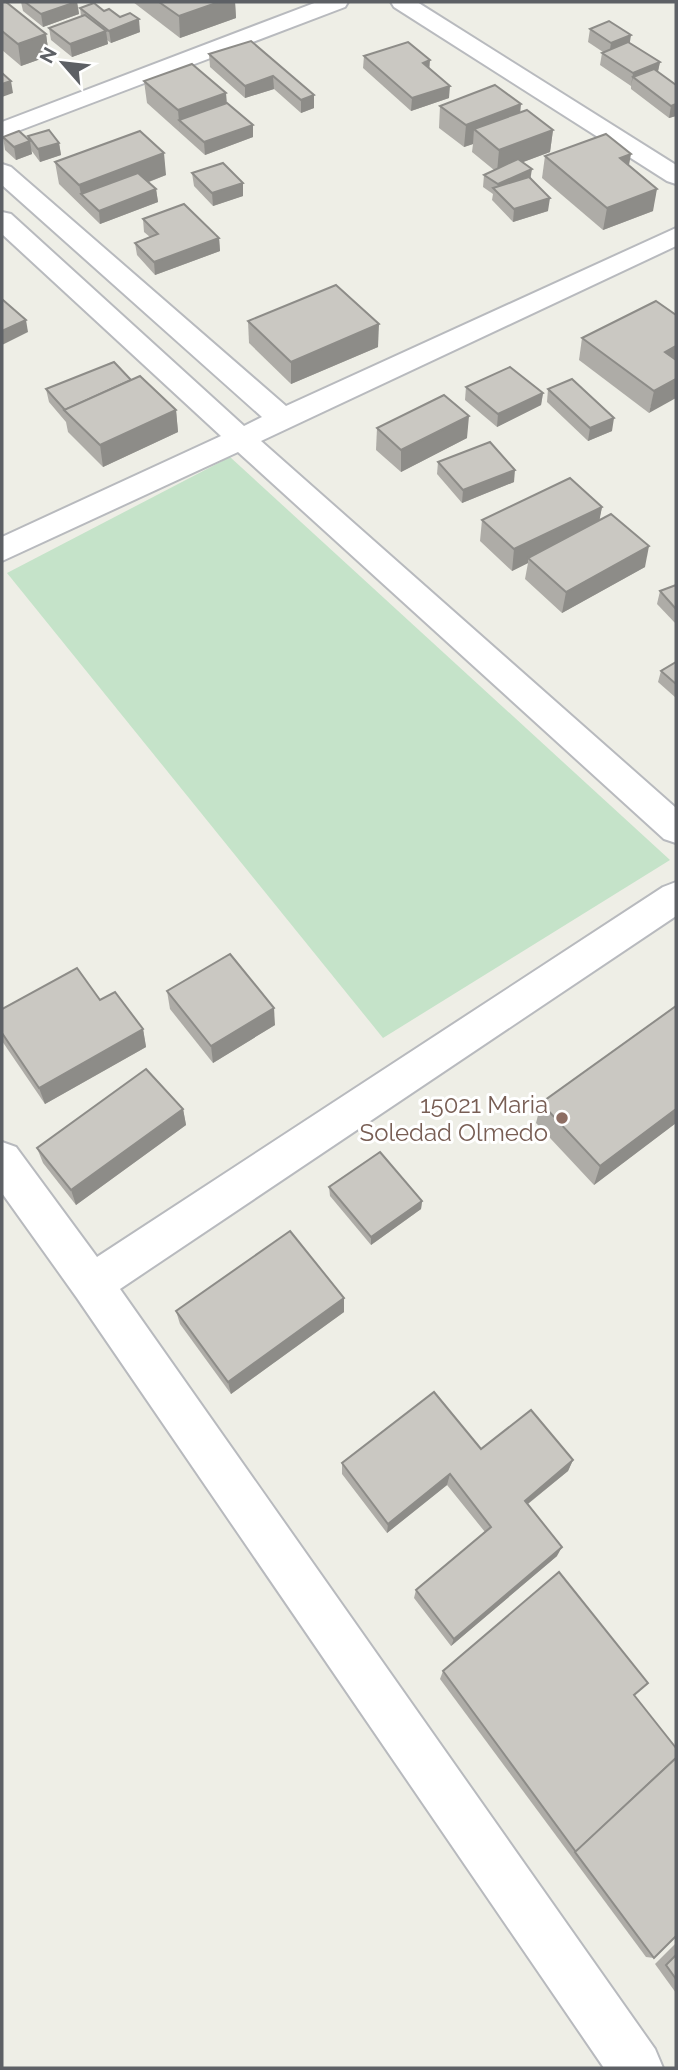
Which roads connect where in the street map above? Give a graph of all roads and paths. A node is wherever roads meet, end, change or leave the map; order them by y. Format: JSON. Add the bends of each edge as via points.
{"nodes":[{"id":1,"x":337,"y":2,"type":"edge"},
{"id":2,"x":402,"y":2,"type":"edge"},
{"id":3,"x":2,"y":130,"type":"edge"},
{"id":4,"x":2,"y":172,"type":"edge"},
{"id":5,"x":676,"y":176,"type":"edge"},
{"id":6,"x":2,"y":220,"type":"edge"},
{"id":7,"x":676,"y":236,"type":"edge"},
{"id":8,"x":282,"y":419,"type":"junction"},
{"id":9,"x":241,"y":439,"type":"junction"},
{"id":10,"x":2,"y":550,"type":"edge"},
{"id":11,"x":676,"y":829,"type":"edge"},
{"id":12,"x":676,"y":897,"type":"edge"},
{"id":13,"x":2,"y":1160,"type":"edge"},
{"id":14,"x":92,"y":1284,"type":"junction"},
{"id":15,"x":636,"y":2068,"type":"edge"}],
"edges":[{"from":1,"to":3,"type":"street"},
{"from":2,"to":5,"type":"street"},
{"from":4,"to":8,"type":"street"},
{"from":6,"to":9,"type":"street"},
{"from":7,"to":8,"type":"street"},
{"from":8,"to":9,"type":"street"},
{"from":9,"to":10,"type":"street"},
{"from":9,"to":11,"type":"street"},
{"from":12,"to":14,"type":"street"},
{"from":13,"to":14,"type":"street"},
{"from":14,"to":15,"type":"street"}]}
